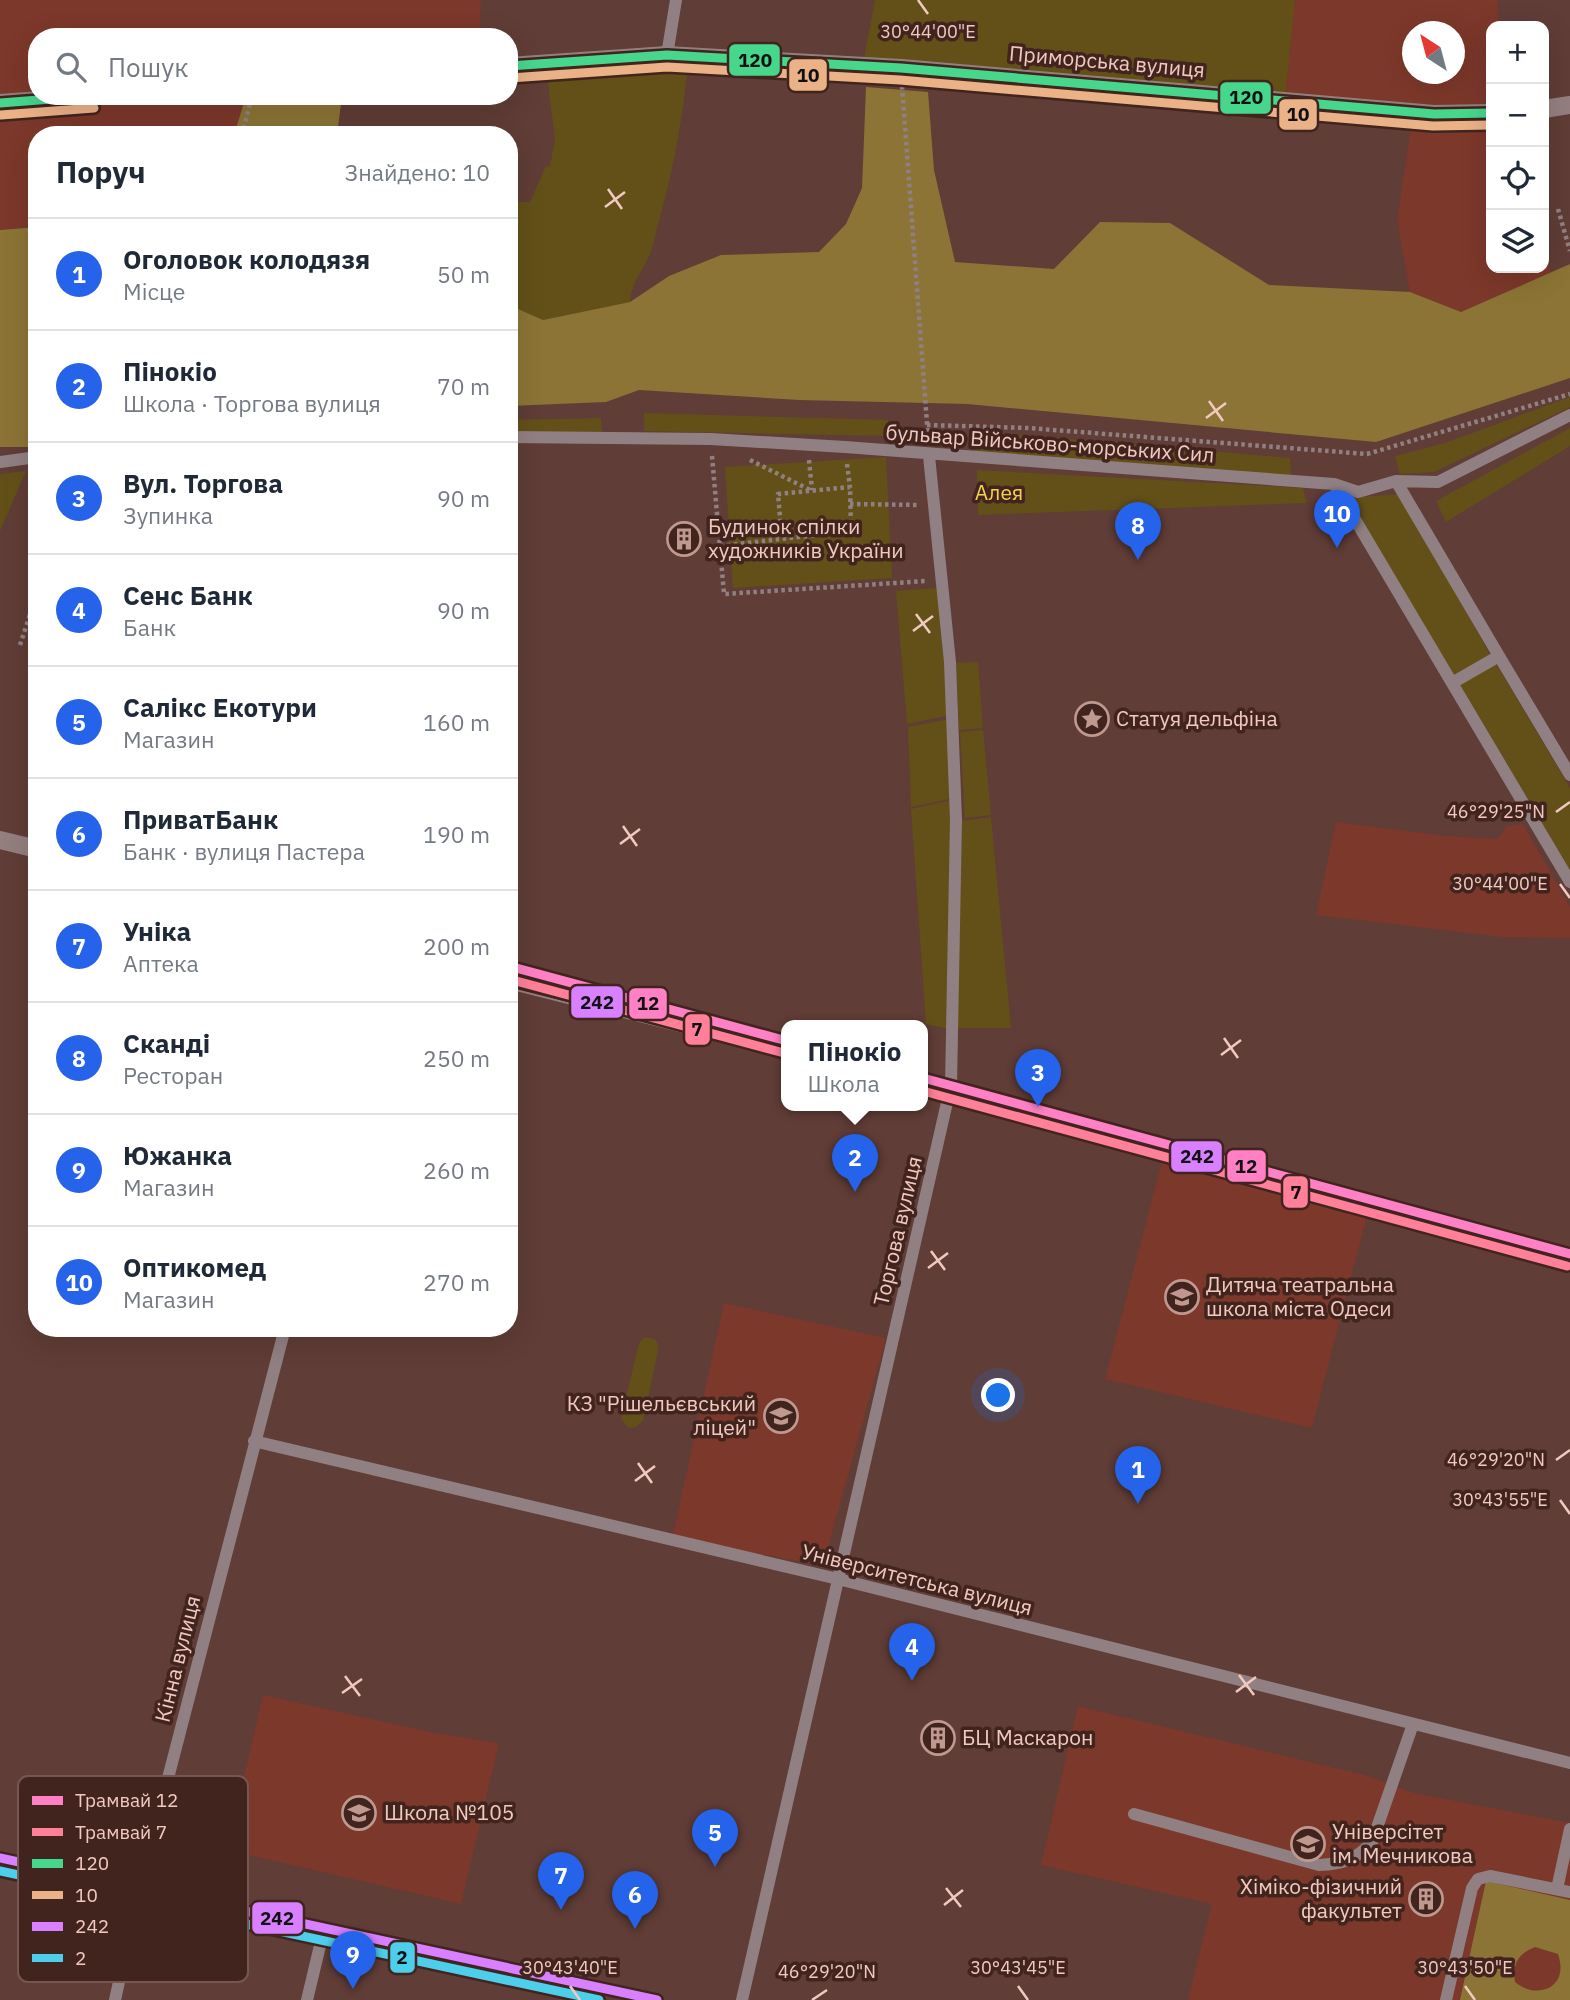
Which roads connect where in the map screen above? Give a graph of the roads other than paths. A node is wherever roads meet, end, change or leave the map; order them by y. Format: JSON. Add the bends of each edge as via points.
{"nodes":[{"id":1,"x":676,"y":0,"type":"edge"},
{"id":2,"x":667,"y":55,"type":"junction"},
{"id":3,"x":518,"y":65,"type":"edge"},
{"id":4,"x":28,"y":101,"type":"edge"},
{"id":5,"x":0,"y":103,"type":"edge"},
{"id":6,"x":1570,"y":105,"type":"edge"},
{"id":7,"x":1549,"y":108,"type":"edge"},
{"id":8,"x":1486,"y":113,"type":"edge"},
{"id":9,"x":1570,"y":415,"type":"edge"},
{"id":10,"x":518,"y":437,"type":"edge"},
{"id":11,"x":929,"y":456,"type":"junction"},
{"id":12,"x":28,"y":458,"type":"edge"},
{"id":13,"x":0,"y":462,"type":"edge"},
{"id":14,"x":1396,"y":481,"type":"junction"},
{"id":15,"x":1334,"y":484,"type":"junction"},
{"id":16,"x":1499,"y":656,"type":"junction"},
{"id":17,"x":1452,"y":683,"type":"junction"},
{"id":18,"x":1570,"y":775,"type":"edge"},
{"id":19,"x":0,"y":840,"type":"edge"},
{"id":20,"x":28,"y":847,"type":"edge"},
{"id":21,"x":1570,"y":882,"type":"edge"},
{"id":22,"x":518,"y":982,"type":"edge"},
{"id":23,"x":781,"y":1048,"type":"edge"},
{"id":24,"x":928,"y":1087,"type":"edge"},
{"id":25,"x":950,"y":1089,"type":"junction"},
{"id":26,"x":1570,"y":1260,"type":"edge"},
{"id":27,"x":283,"y":1337,"type":"edge"},
{"id":28,"x":254,"y":1441,"type":"junction"},
{"id":29,"x":838,"y":1578,"type":"junction"},
{"id":30,"x":1413,"y":1724,"type":"junction"},
{"id":31,"x":1570,"y":1763,"type":"edge"},
{"id":32,"x":168,"y":1776,"type":"edge"},
{"id":33,"x":1134,"y":1814,"type":"dead end"},
{"id":34,"x":1570,"y":1829,"type":"edge"},
{"id":35,"x":0,"y":1857,"type":"edge"},
{"id":36,"x":18,"y":1861,"type":"edge"},
{"id":37,"x":1557,"y":1889,"type":"junction"},
{"id":38,"x":1570,"y":1892,"type":"edge"},
{"id":39,"x":248,"y":1911,"type":"edge"},
{"id":40,"x":324,"y":1929,"type":"junction"},
{"id":41,"x":119,"y":1982,"type":"edge"},
{"id":42,"x":115,"y":2000,"type":"edge"},
{"id":43,"x":307,"y":2000,"type":"edge"},
{"id":44,"x":657,"y":2000,"type":"edge"},
{"id":45,"x":742,"y":2000,"type":"edge"},
{"id":46,"x":1446,"y":2000,"type":"edge"}],
"edges":[{"from":1,"to":2,"type":"street"},
{"from":2,"to":3,"type":"main road","name":"Приморська вулиця"},
{"from":2,"to":8,"type":"main road","name":"Приморська вулиця","via":[[901,68],[1434,114]]},
{"from":4,"to":5,"type":"main road"},
{"from":6,"to":7,"type":"main road"},
{"from":9,"to":14,"type":"street","name":"бульвар Військово-морських Сил","via":[[1438,482]]},
{"from":10,"to":11,"type":"street","name":"бульвар Військово-морських Сил","via":[[710,439]]},
{"from":11,"to":15,"type":"street","name":"бульвар Військово-морських Сил"},
{"from":11,"to":25,"type":"street","name":"Торгова вулиця","via":[[950,662],[956,820]]},
{"from":12,"to":13,"type":"street"},
{"from":14,"to":15,"type":"street","name":"бульвар Військово-морських Сил","via":[[1358,492]]},
{"from":14,"to":16,"type":"street"},
{"from":15,"to":17,"type":"street"},
{"from":16,"to":17,"type":"street"},
{"from":16,"to":18,"type":"street"},
{"from":17,"to":21,"type":"street"},
{"from":19,"to":20,"type":"main road"},
{"from":22,"to":23,"type":"main road"},
{"from":24,"to":25,"type":"main road"},
{"from":25,"to":26,"type":"main road"},
{"from":25,"to":29,"type":"street","name":"Торгова вулиця"},
{"from":27,"to":28,"type":"street","name":"Кінна вулиця"},
{"from":28,"to":29,"type":"street","name":"Університетська вулиця"},
{"from":28,"to":32,"type":"street","name":"Кінна вулиця"},
{"from":29,"to":30,"type":"street","name":"Університетська вулиця"},
{"from":29,"to":45,"type":"street","name":"Торгова вулиця"},
{"from":30,"to":31,"type":"street","name":"Університетська вулиця"},
{"from":30,"to":33,"type":"street","via":[[1372,1842],[1359,1856],[1339,1864],[1319,1865]]},
{"from":34,"to":37,"type":"street"},
{"from":35,"to":36,"type":"street"},
{"from":37,"to":38,"type":"street"},
{"from":37,"to":46,"type":"street","via":[[1490,1876],[1478,1879]]},
{"from":39,"to":40,"type":"street"},
{"from":40,"to":43,"type":"street"},
{"from":40,"to":44,"type":"street"},
{"from":41,"to":42,"type":"street","name":"Кінна вулиця"}]}
